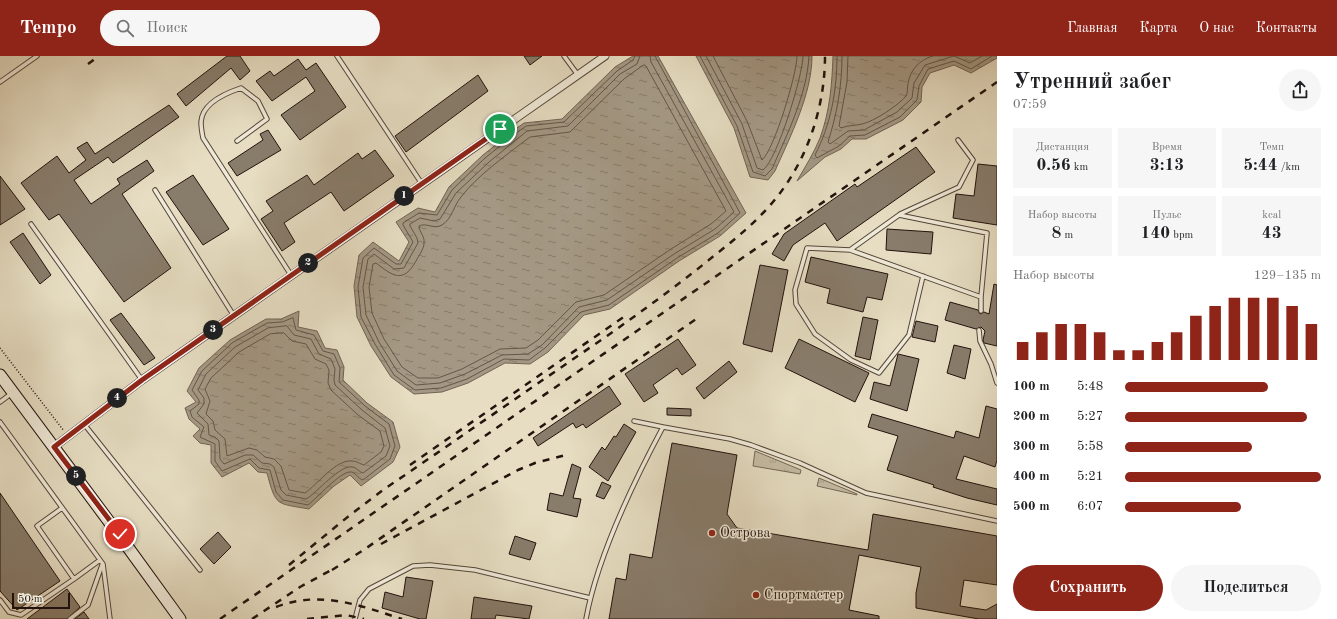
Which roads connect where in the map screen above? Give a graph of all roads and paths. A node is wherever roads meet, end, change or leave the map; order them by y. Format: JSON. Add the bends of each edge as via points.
{"nodes":[{"id":1,"x":37,"y":56,"type":"edge"},
{"id":2,"x":337,"y":56,"type":"edge"},
{"id":3,"x":564,"y":56,"type":"edge"},
{"id":4,"x":605,"y":56,"type":"edge"},
{"id":5,"x":578,"y":75,"type":"junction"},
{"id":6,"x":0,"y":82,"type":"edge"},
{"id":7,"x":958,"y":140,"type":"dead end"},
{"id":8,"x":237,"y":141,"type":"dead end"},
{"id":9,"x":422,"y":184,"type":"junction"},
{"id":10,"x":155,"y":190,"type":"dead end"},
{"id":11,"x":899,"y":215,"type":"junction"},
{"id":12,"x":31,"y":224,"type":"dead end"},
{"id":13,"x":850,"y":250,"type":"junction"},
{"id":14,"x":291,"y":275,"type":"junction"},
{"id":15,"x":923,"y":276,"type":"junction"},
{"id":16,"x":981,"y":298,"type":"junction"},
{"id":17,"x":981,"y":311,"type":"dead end"},
{"id":18,"x":234,"y":316,"type":"junction"},
{"id":19,"x":979,"y":330,"type":"dead end"},
{"id":20,"x":0,"y":348,"type":"edge"},
{"id":21,"x":0,"y":375,"type":"edge"},
{"id":22,"x":142,"y":380,"type":"junction"},
{"id":23,"x":997,"y":383,"type":"edge"},
{"id":24,"x":13,"y":392,"type":"junction"},
{"id":25,"x":0,"y":402,"type":"edge"},
{"id":26,"x":634,"y":421,"type":"dead end"},
{"id":27,"x":0,"y":422,"type":"edge"},
{"id":28,"x":84,"y":423,"type":"junction"},
{"id":29,"x":663,"y":427,"type":"junction"},
{"id":30,"x":68,"y":436,"type":"junction"},
{"id":31,"x":54,"y":447,"type":"junction"},
{"id":32,"x":62,"y":508,"type":"junction"},
{"id":33,"x":997,"y":521,"type":"edge"},
{"id":34,"x":101,"y":562,"type":"junction"},
{"id":35,"x":200,"y":570,"type":"dead end"},
{"id":36,"x":74,"y":579,"type":"junction"},
{"id":37,"x":590,"y":598,"type":"junction"},
{"id":38,"x":0,"y":600,"type":"edge"},
{"id":39,"x":70,"y":619,"type":"edge"},
{"id":40,"x":110,"y":619,"type":"edge"},
{"id":41,"x":180,"y":619,"type":"edge"},
{"id":42,"x":355,"y":619,"type":"edge"},
{"id":43,"x":586,"y":619,"type":"edge"}],
"edges":[{"from":1,"to":6,"type":"lane"},
{"from":2,"to":9,"type":"lane"},
{"from":3,"to":5,"type":"lane"},
{"from":4,"to":5,"type":"street"},
{"from":5,"to":9,"type":"street"},
{"from":7,"to":11,"type":"lane","via":[[973,160],[959,187]]},
{"from":8,"to":14,"type":"lane","via":[[267,119],[258,101],[241,88],[225,93],[209,105],[201,120],[203,138]]},
{"from":9,"to":14,"type":"street"},
{"from":10,"to":18,"type":"lane"},
{"from":11,"to":13,"type":"lane"},
{"from":11,"to":16,"type":"lane","via":[[987,233]]},
{"from":12,"to":22,"type":"lane"},
{"from":13,"to":15,"type":"lane"},
{"from":13,"to":15,"type":"lane","via":[[807,248],[795,290],[796,304],[815,334],[851,360],[879,373],[909,335]]},
{"from":14,"to":18,"type":"street"},
{"from":15,"to":16,"type":"lane"},
{"from":16,"to":17,"type":"lane"},
{"from":18,"to":22,"type":"street"},
{"from":19,"to":23,"type":"lane","via":[[980,341]]},
{"from":20,"to":30,"type":"path"},
{"from":21,"to":24,"type":"main road"},
{"from":22,"to":28,"type":"street"},
{"from":24,"to":25,"type":"lane"},
{"from":24,"to":31,"type":"main road"},
{"from":26,"to":29,"type":"lane"},
{"from":27,"to":32,"type":"lane"},
{"from":28,"to":30,"type":"street"},
{"from":28,"to":35,"type":"lane"},
{"from":29,"to":33,"type":"lane","via":[[751,445],[800,463],[866,493]]},
{"from":29,"to":37,"type":"lane","via":[[605,553]]},
{"from":30,"to":31,"type":"street"},
{"from":31,"to":41,"type":"main road"},
{"from":32,"to":34,"type":"lane"},
{"from":32,"to":36,"type":"lane","via":[[37,526]]},
{"from":34,"to":36,"type":"lane"},
{"from":34,"to":39,"type":"lane","via":[[88,605]]},
{"from":34,"to":40,"type":"lane"},
{"from":36,"to":38,"type":"lane","via":[[21,615],[9,612]]},
{"from":37,"to":42,"type":"lane","via":[[475,570],[430,565],[413,566],[369,589],[360,600]]},
{"from":37,"to":43,"type":"lane"}]}
